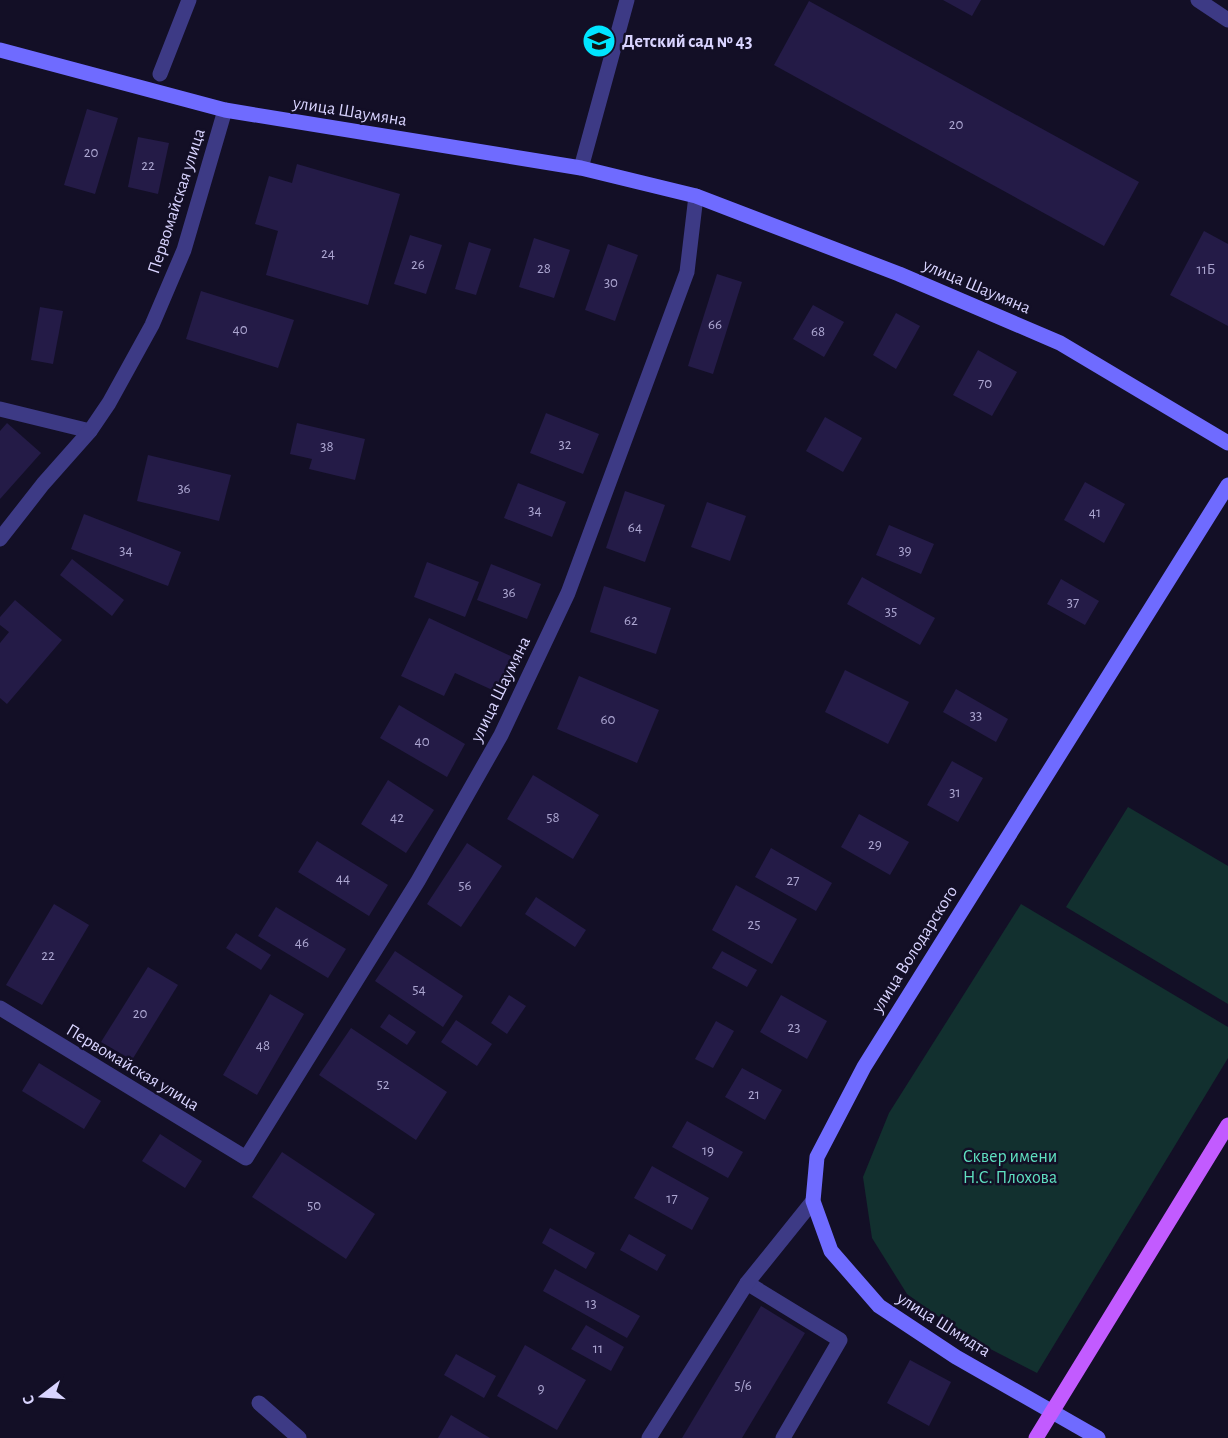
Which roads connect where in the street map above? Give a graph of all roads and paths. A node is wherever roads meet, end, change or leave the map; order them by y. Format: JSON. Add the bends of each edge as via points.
{"nodes":[{"id":1,"x":189,"y":0,"type":"edge"},
{"id":2,"x":627,"y":0,"type":"edge"},
{"id":3,"x":1198,"y":0,"type":"edge"},
{"id":4,"x":1228,"y":20,"type":"edge"},
{"id":5,"x":0,"y":50,"type":"edge"},
{"id":6,"x":160,"y":74,"type":"dead end"},
{"id":7,"x":225,"y":110,"type":"junction"},
{"id":8,"x":581,"y":168,"type":"junction"},
{"id":9,"x":696,"y":196,"type":"junction"},
{"id":10,"x":0,"y":409,"type":"edge"},
{"id":11,"x":90,"y":431,"type":"junction"},
{"id":12,"x":1228,"y":443,"type":"edge"},
{"id":13,"x":1228,"y":485,"type":"edge"},
{"id":14,"x":0,"y":539,"type":"edge"},
{"id":15,"x":0,"y":1008,"type":"edge"},
{"id":16,"x":1228,"y":1125,"type":"edge"},
{"id":17,"x":246,"y":1158,"type":"joint"},
{"id":18,"x":813,"y":1201,"type":"junction"},
{"id":19,"x":747,"y":1283,"type":"junction"},
{"id":20,"x":259,"y":1403,"type":"dead end"},
{"id":21,"x":1051,"y":1410,"type":"junction"},
{"id":22,"x":299,"y":1438,"type":"edge"},
{"id":23,"x":649,"y":1438,"type":"edge"},
{"id":24,"x":783,"y":1438,"type":"edge"},
{"id":25,"x":1036,"y":1438,"type":"edge"},
{"id":26,"x":1098,"y":1438,"type":"edge"}],
"edges":[{"from":1,"to":6,"type":"street"},
{"from":2,"to":8,"type":"street"},
{"from":3,"to":4,"type":"street"},
{"from":5,"to":7,"type":"main road","name":"улица Шаумяна"},
{"from":7,"to":8,"type":"main road","name":"улица Шаумяна"},
{"from":7,"to":11,"type":"street","name":"Первомайская улица","via":[[184,250],[152,325]]},
{"from":8,"to":9,"type":"main road","name":"улица Шаумяна"},
{"from":9,"to":12,"type":"main road","name":"улица Шаумяна","via":[[900,274],[1060,343]]},
{"from":9,"to":17,"type":"street","name":"улица Шаумяна","via":[[687,272],[568,594],[501,735],[446,832]]},
{"from":10,"to":11,"type":"street"},
{"from":11,"to":14,"type":"street","name":"Первомайская улица"},
{"from":13,"to":18,"type":"main road","name":"улица Володарского","via":[[864,1067],[817,1157]]},
{"from":15,"to":17,"type":"street","name":"Первомайская улица"},
{"from":16,"to":21,"type":"main road"},
{"from":18,"to":19,"type":"street"},
{"from":18,"to":21,"type":"main road","name":"улица Шмидта","via":[[831,1251],[879,1306],[956,1357]]},
{"from":19,"to":23,"type":"street"},
{"from":19,"to":24,"type":"street","via":[[840,1340]]},
{"from":20,"to":22,"type":"street"},
{"from":21,"to":25,"type":"main road"},
{"from":21,"to":26,"type":"main road","name":"улица Шмидта"}]}
